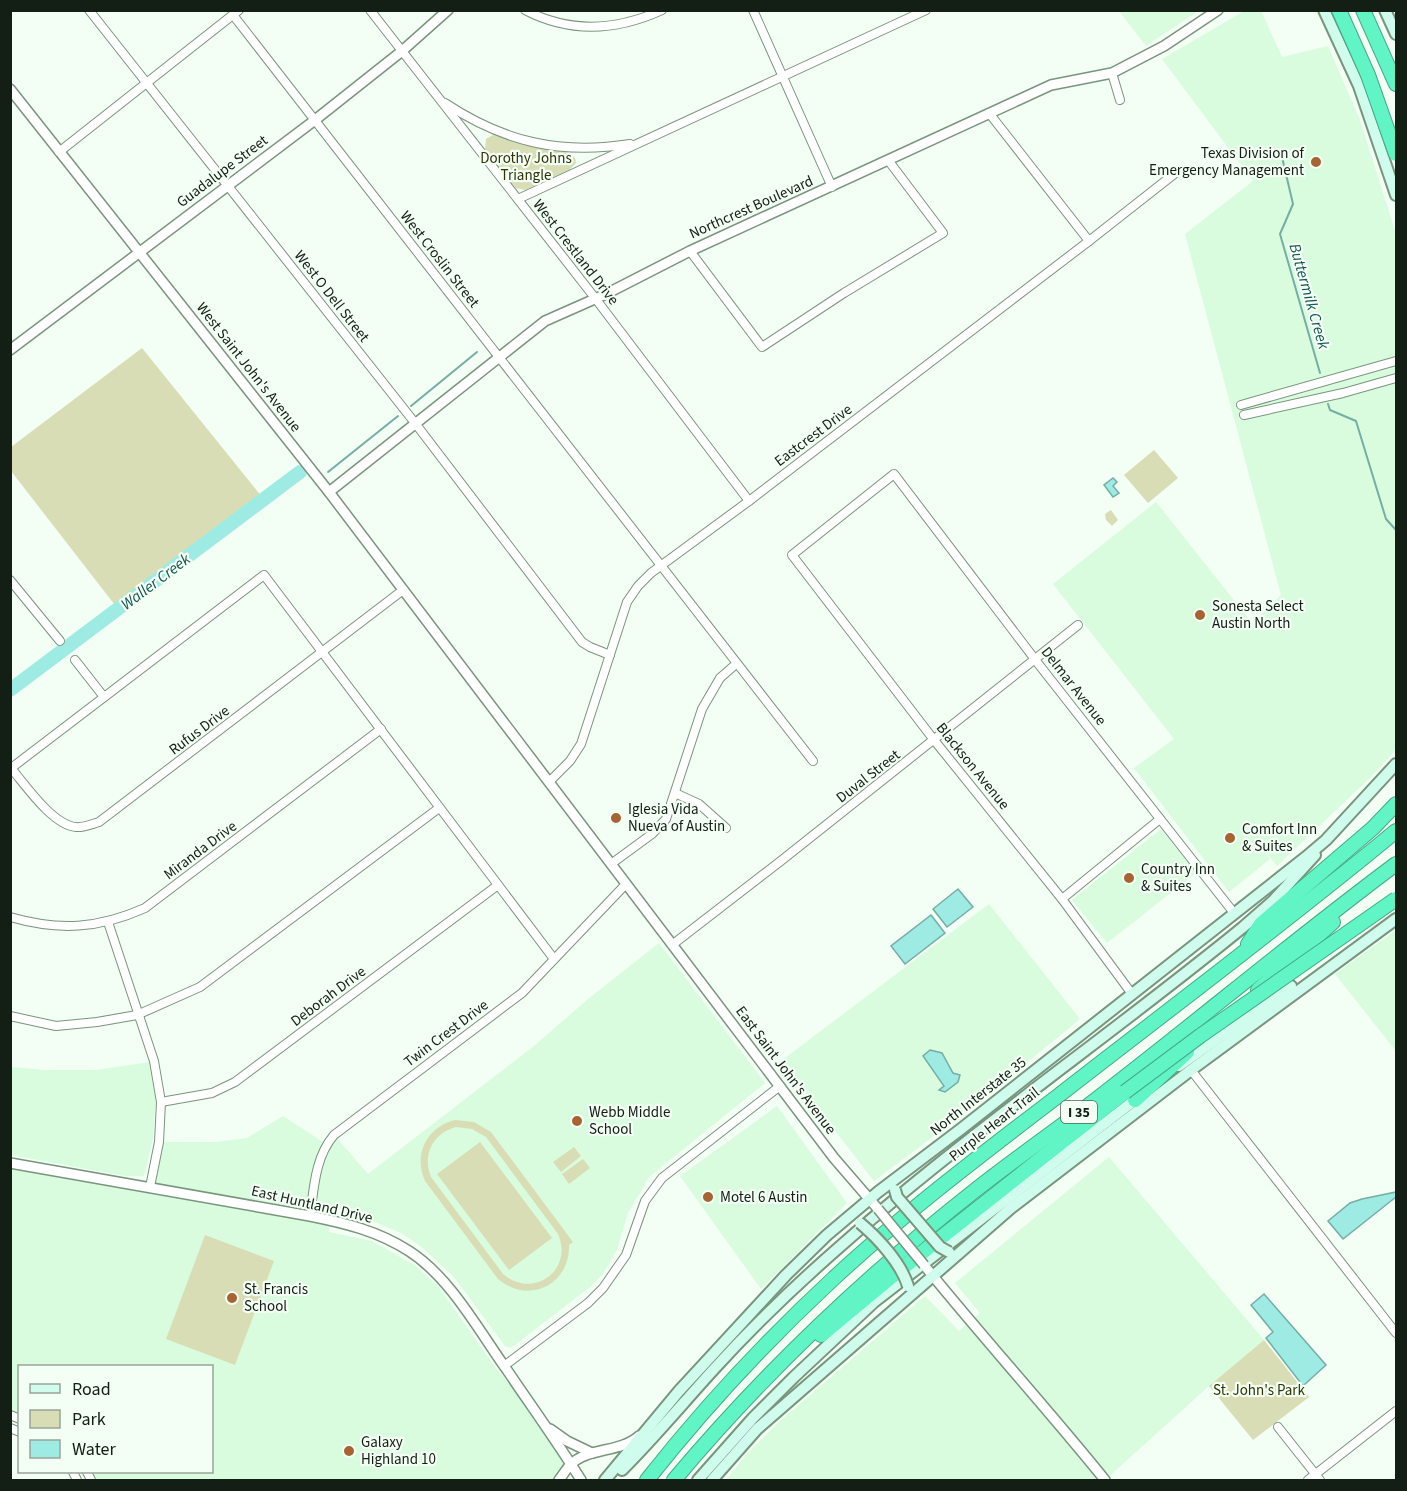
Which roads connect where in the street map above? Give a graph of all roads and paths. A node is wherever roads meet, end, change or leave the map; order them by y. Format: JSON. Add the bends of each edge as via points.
{"nodes":[{"id":1,"x":89,"y":10,"type":"edge"},
{"id":2,"x":370,"y":10,"type":"edge"},
{"id":3,"x":448,"y":10,"type":"edge"},
{"id":4,"x":525,"y":10,"type":"edge"},
{"id":5,"x":662,"y":10,"type":"edge"},
{"id":6,"x":753,"y":10,"type":"edge"},
{"id":7,"x":926,"y":10,"type":"edge"},
{"id":8,"x":1218,"y":10,"type":"edge"},
{"id":9,"x":1324,"y":10,"type":"edge"},
{"id":10,"x":1340,"y":10,"type":"edge"},
{"id":11,"x":1363,"y":10,"type":"edge"},
{"id":12,"x":1385,"y":10,"type":"edge"},
{"id":13,"x":236,"y":13,"type":"edge"},
{"id":14,"x":1396,"y":34,"type":"edge"},
{"id":15,"x":402,"y":51,"type":"junction"},
{"id":16,"x":1112,"y":73,"type":"junction"},
{"id":17,"x":784,"y":76,"type":"junction"},
{"id":18,"x":147,"y":83,"type":"junction"},
{"id":19,"x":1396,"y":84,"type":"edge"},
{"id":20,"x":10,"y":89,"type":"edge"},
{"id":21,"x":439,"y":99,"type":"junction"},
{"id":22,"x":1120,"y":100,"type":"dead end"},
{"id":23,"x":988,"y":114,"type":"junction"},
{"id":24,"x":315,"y":120,"type":"junction"},
{"id":25,"x":641,"y":143,"type":"junction"},
{"id":26,"x":1396,"y":149,"type":"edge"},
{"id":27,"x":59,"y":152,"type":"junction"},
{"id":28,"x":1390,"y":154,"type":"edge"},
{"id":29,"x":888,"y":159,"type":"junction"},
{"id":30,"x":1178,"y":171,"type":"dead end"},
{"id":31,"x":227,"y":185,"type":"junction"},
{"id":32,"x":832,"y":187,"type":"junction"},
{"id":33,"x":1396,"y":195,"type":"edge"},
{"id":34,"x":518,"y":199,"type":"junction"},
{"id":35,"x":1089,"y":242,"type":"junction"},
{"id":36,"x":690,"y":251,"type":"junction"},
{"id":37,"x":139,"y":252,"type":"junction"},
{"id":38,"x":595,"y":298,"type":"junction"},
{"id":39,"x":10,"y":350,"type":"edge"},
{"id":40,"x":499,"y":357,"type":"junction"},
{"id":41,"x":1396,"y":361,"type":"edge"},
{"id":42,"x":1396,"y":378,"type":"edge"},
{"id":43,"x":1241,"y":405,"type":"dead end"},
{"id":44,"x":1244,"y":415,"type":"dead end"},
{"id":45,"x":415,"y":423,"type":"junction"},
{"id":46,"x":894,"y":474,"type":"joint"},
{"id":47,"x":329,"y":492,"type":"junction"},
{"id":48,"x":749,"y":501,"type":"junction"},
{"id":49,"x":662,"y":567,"type":"junction"},
{"id":50,"x":10,"y":580,"type":"edge"},
{"id":51,"x":404,"y":590,"type":"junction"},
{"id":52,"x":1078,"y":625,"type":"dead end"},
{"id":53,"x":60,"y":641,"type":"dead end"},
{"id":54,"x":323,"y":653,"type":"junction"},
{"id":55,"x":610,"y":655,"type":"junction"},
{"id":56,"x":1035,"y":659,"type":"junction"},
{"id":57,"x":75,"y":660,"type":"dead end"},
{"id":58,"x":736,"y":664,"type":"junction"},
{"id":59,"x":461,"y":665,"type":"joint"},
{"id":60,"x":104,"y":697,"type":"junction"},
{"id":61,"x":381,"y":729,"type":"junction"},
{"id":62,"x":934,"y":740,"type":"junction"},
{"id":63,"x":813,"y":761,"type":"dead end"},
{"id":64,"x":1396,"y":764,"type":"edge"},
{"id":65,"x":11,"y":768,"type":"edge"},
{"id":66,"x":549,"y":782,"type":"junction"},
{"id":67,"x":675,"y":793,"type":"junction"},
{"id":68,"x":1396,"y":804,"type":"edge"},
{"id":69,"x":439,"y":808,"type":"junction"},
{"id":70,"x":1160,"y":819,"type":"junction"},
{"id":71,"x":726,"y":828,"type":"dead end"},
{"id":72,"x":1396,"y":831,"type":"edge"},
{"id":73,"x":1326,"y":840,"type":"junction"},
{"id":74,"x":611,"y":864,"type":"junction"},
{"id":75,"x":1396,"y":864,"type":"edge"},
{"id":76,"x":1374,"y":880,"type":"junction"},
{"id":77,"x":626,"y":884,"type":"junction"},
{"id":78,"x":498,"y":885,"type":"junction"},
{"id":79,"x":1062,"y":899,"type":"junction"},
{"id":80,"x":1396,"y":899,"type":"edge"},
{"id":81,"x":1234,"y":913,"type":"junction"},
{"id":82,"x":10,"y":917,"type":"edge"},
{"id":83,"x":1396,"y":919,"type":"edge"},
{"id":84,"x":108,"y":922,"type":"junction"},
{"id":85,"x":1361,"y":944,"type":"junction"},
{"id":86,"x":672,"y":945,"type":"junction"},
{"id":87,"x":1242,"y":953,"type":"junction"},
{"id":88,"x":554,"y":959,"type":"junction"},
{"id":89,"x":1132,"y":994,"type":"junction"},
{"id":90,"x":137,"y":1015,"type":"junction"},
{"id":91,"x":10,"y":1016,"type":"edge"},
{"id":92,"x":1191,"y":1070,"type":"junction"},
{"id":93,"x":780,"y":1086,"type":"junction"},
{"id":94,"x":1130,"y":1096,"type":"junction"},
{"id":95,"x":161,"y":1102,"type":"junction"},
{"id":96,"x":10,"y":1163,"type":"edge"},
{"id":97,"x":899,"y":1176,"type":"junction"},
{"id":98,"x":150,"y":1187,"type":"junction"},
{"id":99,"x":870,"y":1199,"type":"junction"},
{"id":100,"x":310,"y":1216,"type":"junction"},
{"id":101,"x":845,"y":1221,"type":"junction"},
{"id":102,"x":960,"y":1253,"type":"junction"},
{"id":103,"x":934,"y":1277,"type":"junction"},
{"id":104,"x":904,"y":1302,"type":"junction"},
{"id":105,"x":1396,"y":1333,"type":"edge"},
{"id":106,"x":791,"y":1353,"type":"junction"},
{"id":107,"x":504,"y":1366,"type":"junction"},
{"id":108,"x":1396,"y":1411,"type":"edge"},
{"id":109,"x":543,"y":1423,"type":"junction"},
{"id":110,"x":652,"y":1424,"type":"junction"},
{"id":111,"x":1278,"y":1427,"type":"dead end"},
{"id":112,"x":592,"y":1453,"type":"junction"},
{"id":113,"x":571,"y":1464,"type":"junction"},
{"id":114,"x":648,"y":1478,"type":"edge"},
{"id":115,"x":1318,"y":1478,"type":"edge"},
{"id":116,"x":559,"y":1480,"type":"edge"},
{"id":117,"x":581,"y":1480,"type":"edge"},
{"id":118,"x":605,"y":1480,"type":"edge"},
{"id":119,"x":611,"y":1480,"type":"edge"},
{"id":120,"x":674,"y":1480,"type":"edge"},
{"id":121,"x":698,"y":1480,"type":"edge"},
{"id":122,"x":712,"y":1480,"type":"edge"},
{"id":123,"x":1105,"y":1480,"type":"edge"},
{"id":124,"x":1308,"y":1480,"type":"edge"}],
"edges":[{"from":1,"to":18,"type":"street","name":"West O Dell Street"},
{"from":2,"to":15,"type":"street","name":"West Crestland Drive"},
{"from":3,"to":15,"type":"street","name":"Guadalupe Street"},
{"from":4,"to":5,"type":"street","via":[[564,24],[596,27],[638,21]]},
{"from":6,"to":17,"type":"street"},
{"from":7,"to":17,"type":"street"},
{"from":8,"to":16,"type":"street","name":"Northcrest Boulevard","via":[[1164,46]]},
{"from":9,"to":28,"type":"main road"},
{"from":10,"to":28,"type":"highway","bridge":true,"via":[[1368,75]]},
{"from":11,"to":19,"type":"highway"},
{"from":12,"to":14,"type":"main road"},
{"from":13,"to":18,"type":"street"},
{"from":13,"to":24,"type":"street","name":"West Croslin Street"},
{"from":15,"to":21,"type":"street","name":"West Crestland Drive"},
{"from":15,"to":24,"type":"street","name":"Guadalupe Street"},
{"from":16,"to":22,"type":"street"},
{"from":16,"to":23,"type":"street","name":"Northcrest Boulevard","via":[[1051,85]]},
{"from":17,"to":25,"type":"street"},
{"from":17,"to":32,"type":"street"},
{"from":18,"to":27,"type":"street"},
{"from":18,"to":31,"type":"street","name":"West O Dell Street"},
{"from":20,"to":27,"type":"street","name":"West Saint John's Avenue"},
{"from":21,"to":25,"type":"street","via":[[487,127],[531,143],[585,149]]},
{"from":21,"to":34,"type":"street","name":"West Crestland Drive"},
{"from":23,"to":29,"type":"street","name":"Northcrest Boulevard"},
{"from":23,"to":35,"type":"street"},
{"from":24,"to":31,"type":"street","name":"Guadalupe Street"},
{"from":24,"to":40,"type":"street","name":"West Croslin Street"},
{"from":25,"to":34,"type":"street"},
{"from":26,"to":28,"type":"street"},
{"from":27,"to":37,"type":"street","name":"West Saint John's Avenue"},
{"from":28,"to":33,"type":"main road"},
{"from":29,"to":32,"type":"street","name":"Northcrest Boulevard"},
{"from":29,"to":36,"type":"street","via":[[943,233],[762,346]]},
{"from":30,"to":35,"type":"street","name":"Eastcrest Drive"},
{"from":31,"to":37,"type":"street","name":"Guadalupe Street"},
{"from":31,"to":45,"type":"street","name":"West O Dell Street"},
{"from":32,"to":36,"type":"street","name":"Northcrest Boulevard"},
{"from":34,"to":38,"type":"street","name":"West Crestland Drive"},
{"from":35,"to":48,"type":"street","name":"Eastcrest Drive"},
{"from":36,"to":38,"type":"street","name":"Northcrest Boulevard"},
{"from":37,"to":39,"type":"street","name":"Guadalupe Street"},
{"from":37,"to":47,"type":"street","name":"West Saint John's Avenue"},
{"from":38,"to":40,"type":"street","name":"Northcrest Boulevard","via":[[545,321]]},
{"from":38,"to":48,"type":"street","name":"West Crestland Drive"},
{"from":40,"to":45,"type":"street","name":"Northcrest Boulevard"},
{"from":40,"to":49,"type":"street","name":"West Croslin Street"},
{"from":41,"to":43,"type":"street"},
{"from":42,"to":44,"type":"street"},
{"from":45,"to":47,"type":"street","name":"Northcrest Boulevard"},
{"from":45,"to":55,"type":"street","name":"West O Dell Street","via":[[582,642]]},
{"from":46,"to":56,"type":"street","name":"Delmar Avenue"},
{"from":46,"to":62,"type":"street","name":"Blackson Avenue","via":[[792,555]]},
{"from":47,"to":51,"type":"street","name":"West Saint John's Avenue"},
{"from":48,"to":49,"type":"street","name":"Eastcrest Drive"},
{"from":49,"to":55,"type":"street","name":"Eastcrest Drive","via":[[630,596]]},
{"from":49,"to":58,"type":"street","name":"West Croslin Street"},
{"from":50,"to":53,"type":"street"},
{"from":51,"to":54,"type":"street","name":"Rufus Drive"},
{"from":51,"to":59,"type":"street","name":"West Saint John's Avenue"},
{"from":52,"to":56,"type":"street","name":"Duval Street"},
{"from":54,"to":60,"type":"street","via":[[264,575]]},
{"from":54,"to":61,"type":"street"},
{"from":54,"to":65,"type":"street","name":"Rufus Drive","via":[[99,822],[77,827],[63,823]]},
{"from":55,"to":66,"type":"street","name":"Eastcrest Drive","via":[[581,744]]},
{"from":56,"to":62,"type":"street","name":"Duval Street"},
{"from":56,"to":70,"type":"street","name":"Delmar Avenue"},
{"from":57,"to":60,"type":"street"},
{"from":58,"to":63,"type":"street","name":"West Croslin Street"},
{"from":58,"to":67,"type":"street","via":[[720,678],[702,709]]},
{"from":59,"to":66,"type":"street","name":"East Saint John's Avenue"},
{"from":60,"to":65,"type":"street"},
{"from":61,"to":69,"type":"street"},
{"from":61,"to":84,"type":"street","name":"Miranda Drive","via":[[161,897]]},
{"from":62,"to":79,"type":"street","name":"Blackson Avenue"},
{"from":62,"to":86,"type":"street","name":"Duval Street"},
{"from":64,"to":73,"type":"main road","name":"North Interstate 35"},
{"from":66,"to":74,"type":"street","name":"East Saint John's Avenue"},
{"from":67,"to":71,"type":"street","via":[[699,804]]},
{"from":67,"to":74,"type":"street","via":[[660,826]]},
{"from":68,"to":87,"type":"highway","via":[[1261,924]]},
{"from":69,"to":78,"type":"street"},
{"from":69,"to":90,"type":"street","via":[[200,987]]},
{"from":70,"to":79,"type":"street"},
{"from":70,"to":81,"type":"street","name":"Delmar Avenue"},
{"from":72,"to":87,"type":"highway","name":"Purple Heart Trail","number":"I 35"},
{"from":73,"to":81,"type":"main road","name":"North Interstate 35"},
{"from":73,"to":119,"type":"main road","via":[[1310,863],[1242,928],[844,1242],[753,1328]]},
{"from":74,"to":77,"type":"street","name":"East Saint John's Avenue"},
{"from":75,"to":76,"type":"highway","number":"I 35"},
{"from":76,"to":94,"type":"highway","via":[[1324,931]]},
{"from":76,"to":106,"type":"highway","number":"I 35","via":[[973,1192],[867,1281]]},
{"from":77,"to":86,"type":"street","name":"East Saint John's Avenue"},
{"from":77,"to":88,"type":"street","name":"Twin Crest Drive"},
{"from":78,"to":88,"type":"street"},
{"from":78,"to":95,"type":"street","name":"Deborah Drive","via":[[235,1082],[212,1093]]},
{"from":79,"to":89,"type":"street","name":"Blackson Avenue"},
{"from":80,"to":94,"type":"highway","bridge":true,"via":[[1200,1035]]},
{"from":81,"to":89,"type":"main road","name":"North Interstate 35"},
{"from":82,"to":84,"type":"street","name":"Miranda Drive","via":[[57,927]]},
{"from":83,"to":85,"type":"main road"},
{"from":84,"to":90,"type":"street"},
{"from":85,"to":92,"type":"main road"},
{"from":85,"to":94,"type":"main road","via":[[1311,972]]},
{"from":86,"to":93,"type":"street","name":"East Saint John's Avenue"},
{"from":87,"to":114,"type":"highway","name":"Purple Heart Trail","number":"I 35","via":[[873,1243],[753,1357]]},
{"from":88,"to":100,"type":"street","name":"Twin Crest Drive","via":[[522,993],[334,1135],[317,1168]]},
{"from":89,"to":97,"type":"main road","name":"North Interstate 35"},
{"from":90,"to":91,"type":"street","via":[[56,1026]]},
{"from":90,"to":95,"type":"street","via":[[154,1061]]},
{"from":92,"to":102,"type":"main road","via":[[1011,1208]]},
{"from":92,"to":105,"type":"street"},
{"from":93,"to":99,"type":"street","name":"East Saint John's Avenue"},
{"from":93,"to":107,"type":"street","via":[[662,1178],[645,1201],[626,1255],[603,1288]]},
{"from":94,"to":106,"type":"highway","via":[[821,1335]]},
{"from":94,"to":121,"type":"main road","via":[[874,1302],[753,1418]]},
{"from":95,"to":98,"type":"street","via":[[159,1142]]},
{"from":96,"to":98,"type":"street","name":"East Huntland Drive"},
{"from":97,"to":99,"type":"main road","name":"North Interstate 35"},
{"from":97,"to":102,"type":"main road","bridge":true,"via":[[897,1197],[940,1247]]},
{"from":98,"to":100,"type":"street","name":"East Huntland Drive"},
{"from":99,"to":101,"type":"main road","name":"North Interstate 35"},
{"from":99,"to":103,"type":"street","name":"East Saint John's Avenue","bridge":true},
{"from":100,"to":107,"type":"street","name":"East Huntland Drive","via":[[365,1229],[427,1264]]},
{"from":101,"to":104,"type":"main road","bridge":true,"via":[[860,1223],[905,1276],[908,1286]]},
{"from":101,"to":110,"type":"main road","name":"North Interstate 35","via":[[786,1275]]},
{"from":102,"to":103,"type":"main road"},
{"from":103,"to":104,"type":"main road"},
{"from":103,"to":123,"type":"street","name":"East Saint John's Avenue"},
{"from":104,"to":122,"type":"main road","via":[[757,1429]]},
{"from":106,"to":120,"type":"highway","number":"I 35"},
{"from":107,"to":109,"type":"street","name":"East Huntland Drive"},
{"from":108,"to":115,"type":"street"},
{"from":109,"to":112,"type":"street"},
{"from":109,"to":113,"type":"street","name":"East Huntland Drive"},
{"from":110,"to":112,"type":"street","via":[[634,1440]]},
{"from":110,"to":118,"type":"main road","name":"North Interstate 35"},
{"from":111,"to":115,"type":"street"},
{"from":112,"to":113,"type":"street"},
{"from":113,"to":116,"type":"street"},
{"from":113,"to":117,"type":"street","name":"East Huntland Drive"},
{"from":115,"to":124,"type":"street"}]}
